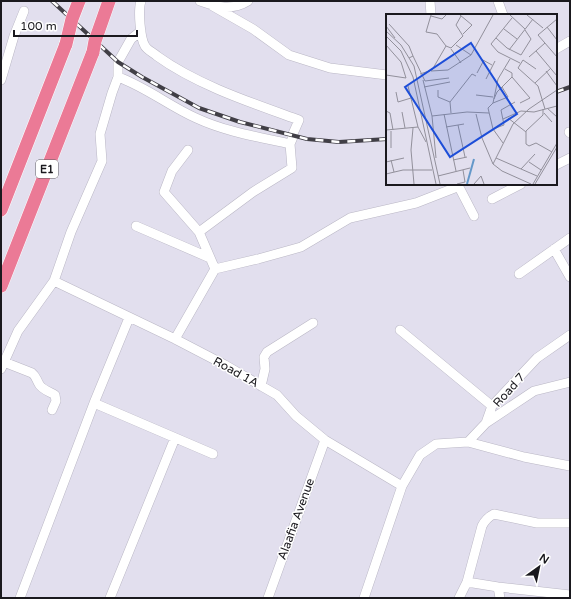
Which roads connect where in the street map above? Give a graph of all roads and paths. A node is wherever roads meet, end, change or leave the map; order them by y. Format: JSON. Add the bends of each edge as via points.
{"nodes":[{"id":1,"x":78,"y":1,"type":"edge"},
{"id":2,"x":109,"y":1,"type":"edge"},
{"id":3,"x":141,"y":1,"type":"edge"},
{"id":4,"x":200,"y":1,"type":"edge"},
{"id":5,"x":248,"y":1,"type":"edge"},
{"id":6,"x":430,"y":1,"type":"edge"},
{"id":7,"x":498,"y":1,"type":"edge"},
{"id":8,"x":211,"y":5,"type":"junction"},
{"id":9,"x":24,"y":12,"type":"dead end"},
{"id":10,"x":431,"y":14,"type":"edge"},
{"id":11,"x":503,"y":14,"type":"edge"},
{"id":12,"x":141,"y":31,"type":"junction"},
{"id":13,"x":570,"y":41,"type":"edge"},
{"id":14,"x":557,"y":48,"type":"edge"},
{"id":15,"x":386,"y":75,"type":"edge"},
{"id":16,"x":118,"y":77,"type":"junction"},
{"id":17,"x":1,"y":80,"type":"edge"},
{"id":18,"x":290,"y":144,"type":"junction"},
{"id":19,"x":188,"y":150,"type":"dead end"},
{"id":20,"x":570,"y":158,"type":"edge"},
{"id":21,"x":557,"y":165,"type":"edge"},
{"id":22,"x":519,"y":185,"type":"edge"},
{"id":23,"x":492,"y":199,"type":"dead end"},
{"id":24,"x":1,"y":210,"type":"edge"},
{"id":25,"x":474,"y":216,"type":"dead end"},
{"id":26,"x":136,"y":226,"type":"dead end"},
{"id":27,"x":199,"y":232,"type":"junction"},
{"id":28,"x":570,"y":238,"type":"edge"},
{"id":29,"x":554,"y":249,"type":"junction"},
{"id":30,"x":210,"y":258,"type":"junction"},
{"id":31,"x":215,"y":269,"type":"junction"},
{"id":32,"x":519,"y":274,"type":"dead end"},
{"id":33,"x":570,"y":277,"type":"edge"},
{"id":34,"x":54,"y":281,"type":"junction"},
{"id":35,"x":1,"y":286,"type":"edge"},
{"id":36,"x":129,"y":318,"type":"junction"},
{"id":37,"x":313,"y":323,"type":"dead end"},
{"id":38,"x":400,"y":330,"type":"dead end"},
{"id":39,"x":570,"y":335,"type":"edge"},
{"id":40,"x":175,"y":339,"type":"junction"},
{"id":41,"x":3,"y":365,"type":"edge"},
{"id":42,"x":570,"y":382,"type":"edge"},
{"id":43,"x":261,"y":386,"type":"junction"},
{"id":44,"x":94,"y":403,"type":"junction"},
{"id":45,"x":492,"y":406,"type":"junction"},
{"id":46,"x":52,"y":410,"type":"dead end"},
{"id":47,"x":486,"y":423,"type":"junction"},
{"id":48,"x":175,"y":438,"type":"junction"},
{"id":49,"x":325,"y":440,"type":"junction"},
{"id":50,"x":468,"y":442,"type":"junction"},
{"id":51,"x":214,"y":454,"type":"dead end"},
{"id":52,"x":570,"y":466,"type":"edge"},
{"id":53,"x":402,"y":486,"type":"junction"},
{"id":54,"x":570,"y":523,"type":"edge"},
{"id":55,"x":467,"y":582,"type":"junction"},
{"id":56,"x":498,"y":587,"type":"junction"},
{"id":57,"x":570,"y":595,"type":"edge"},
{"id":58,"x":20,"y":598,"type":"edge"},
{"id":59,"x":110,"y":598,"type":"edge"},
{"id":60,"x":268,"y":598,"type":"edge"},
{"id":61,"x":364,"y":598,"type":"edge"},
{"id":62,"x":459,"y":598,"type":"edge"},
{"id":63,"x":500,"y":598,"type":"edge"}],
"edges":[{"from":1,"to":24,"type":"highway","number":"E1","bridge":true,"via":[[66,44]]},
{"from":2,"to":35,"type":"highway","number":"E1","bridge":true,"via":[[93,52]]},
{"from":3,"to":12,"type":"street"},
{"from":4,"to":8,"type":"street"},
{"from":5,"to":8,"type":"street","via":[[227,8]]},
{"from":6,"to":10,"type":"street"},
{"from":7,"to":11,"type":"street"},
{"from":8,"to":15,"type":"street","via":[[253,29],[289,55],[330,68]]},
{"from":9,"to":17,"type":"street"},
{"from":12,"to":16,"type":"street","via":[[130,39],[118,62]]},
{"from":12,"to":18,"type":"street","via":[[145,47],[173,67],[239,99],[299,120]]},
{"from":13,"to":14,"type":"street"},
{"from":16,"to":18,"type":"street","via":[[134,83],[196,118],[226,129]]},
{"from":16,"to":34,"type":"street","via":[[100,134],[102,161],[71,232]]},
{"from":18,"to":27,"type":"street","via":[[292,168],[253,192]]},
{"from":19,"to":27,"type":"street","via":[[172,171],[164,192]]},
{"from":20,"to":21,"type":"street"},
{"from":22,"to":23,"type":"street"},
{"from":25,"to":31,"type":"street","via":[[457,187],[416,203],[350,218],[301,247]]},
{"from":26,"to":30,"type":"street"},
{"from":27,"to":30,"type":"street"},
{"from":28,"to":29,"type":"street"},
{"from":29,"to":32,"type":"street"},
{"from":29,"to":33,"type":"street"},
{"from":30,"to":31,"type":"street"},
{"from":31,"to":40,"type":"street"},
{"from":34,"to":36,"type":"street","name":"Road 1A"},
{"from":34,"to":41,"type":"street","via":[[18,331]]},
{"from":36,"to":40,"type":"street","name":"Road 1A"},
{"from":36,"to":44,"type":"street"},
{"from":37,"to":43,"type":"street","via":[[267,352],[264,357],[265,369]]},
{"from":38,"to":45,"type":"street"},
{"from":39,"to":45,"type":"street","name":"Road 7","via":[[537,358]]},
{"from":40,"to":43,"type":"street","name":"Road 1A"},
{"from":41,"to":46,"type":"street","via":[[36,376],[42,388],[55,394],[56,401]]},
{"from":42,"to":47,"type":"street","via":[[534,391]]},
{"from":43,"to":49,"type":"street","name":"Road 1A","via":[[277,395],[296,416]]},
{"from":44,"to":48,"type":"street"},
{"from":44,"to":58,"type":"street"},
{"from":45,"to":47,"type":"street","name":"Road 7"},
{"from":47,"to":50,"type":"street","name":"Road 7"},
{"from":48,"to":51,"type":"street"},
{"from":48,"to":59,"type":"street"},
{"from":49,"to":53,"type":"street","name":"Road 1A"},
{"from":49,"to":60,"type":"street","name":"Alaafia Avenue"},
{"from":50,"to":52,"type":"street"},
{"from":50,"to":53,"type":"street","via":[[436,444],[420,455]]},
{"from":53,"to":61,"type":"street"},
{"from":54,"to":55,"type":"street","via":[[537,523],[494,514],[489,516],[482,526]]},
{"from":55,"to":56,"type":"street"},
{"from":55,"to":62,"type":"street"},
{"from":56,"to":57,"type":"street"},
{"from":56,"to":63,"type":"street"}]}
